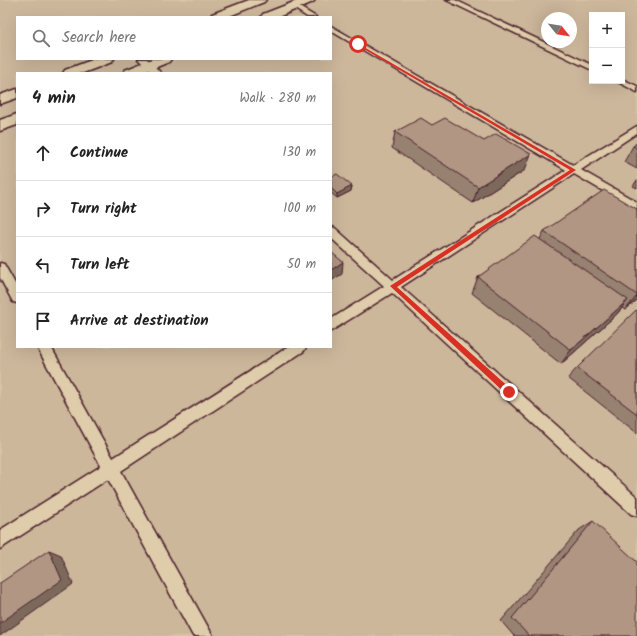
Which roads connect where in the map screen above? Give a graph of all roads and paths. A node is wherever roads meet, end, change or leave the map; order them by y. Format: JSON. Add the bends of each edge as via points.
{"nodes":[{"id":1,"x":260,"y":0,"type":"edge"},
{"id":2,"x":309,"y":0,"type":"edge"},
{"id":3,"x":449,"y":0,"type":"edge"},
{"id":4,"x":294,"y":6,"type":"junction"},
{"id":5,"x":219,"y":16,"type":"edge"},
{"id":6,"x":269,"y":16,"type":"edge"},
{"id":7,"x":310,"y":16,"type":"edge"},
{"id":8,"x":332,"y":29,"type":"edge"},
{"id":9,"x":104,"y":60,"type":"edge"},
{"id":10,"x":162,"y":60,"type":"edge"},
{"id":11,"x":149,"y":66,"type":"edge"},
{"id":12,"x":589,"y":67,"type":"edge"},
{"id":13,"x":73,"y":72,"type":"edge"},
{"id":14,"x":133,"y":72,"type":"edge"},
{"id":15,"x":625,"y":83,"type":"edge"},
{"id":16,"x":637,"y":89,"type":"edge"},
{"id":17,"x":16,"y":93,"type":"edge"},
{"id":18,"x":0,"y":100,"type":"edge"},
{"id":19,"x":16,"y":119,"type":"edge"},
{"id":20,"x":0,"y":126,"type":"edge"},
{"id":21,"x":637,"y":128,"type":"edge"},
{"id":22,"x":573,"y":170,"type":"junction"},
{"id":23,"x":637,"y":207,"type":"edge"},
{"id":24,"x":332,"y":232,"type":"edge"},
{"id":25,"x":0,"y":267,"type":"edge"},
{"id":26,"x":393,"y":286,"type":"junction"},
{"id":27,"x":16,"y":296,"type":"edge"},
{"id":28,"x":332,"y":325,"type":"edge"},
{"id":29,"x":45,"y":348,"type":"edge"},
{"id":30,"x":297,"y":348,"type":"edge"},
{"id":31,"x":111,"y":469,"type":"junction"},
{"id":32,"x":637,"y":508,"type":"edge"},
{"id":33,"x":0,"y":540,"type":"edge"},
{"id":34,"x":203,"y":636,"type":"edge"}],
"edges":[{"from":1,"to":5,"type":"street"},
{"from":2,"to":4,"type":"street"},
{"from":3,"to":12,"type":"lane"},
{"from":4,"to":6,"type":"street"},
{"from":4,"to":7,"type":"lane"},
{"from":8,"to":22,"type":"lane"},
{"from":9,"to":13,"type":"street"},
{"from":10,"to":11,"type":"street"},
{"from":11,"to":14,"type":"street"},
{"from":15,"to":16,"type":"lane"},
{"from":17,"to":18,"type":"street"},
{"from":19,"to":20,"type":"street"},
{"from":21,"to":22,"type":"lane"},
{"from":22,"to":23,"type":"lane"},
{"from":22,"to":26,"type":"lane"},
{"from":24,"to":26,"type":"lane"},
{"from":25,"to":27,"type":"lane"},
{"from":26,"to":28,"type":"lane"},
{"from":26,"to":32,"type":"lane"},
{"from":29,"to":31,"type":"lane"},
{"from":30,"to":31,"type":"lane"},
{"from":31,"to":33,"type":"lane"},
{"from":31,"to":34,"type":"lane"}]}
